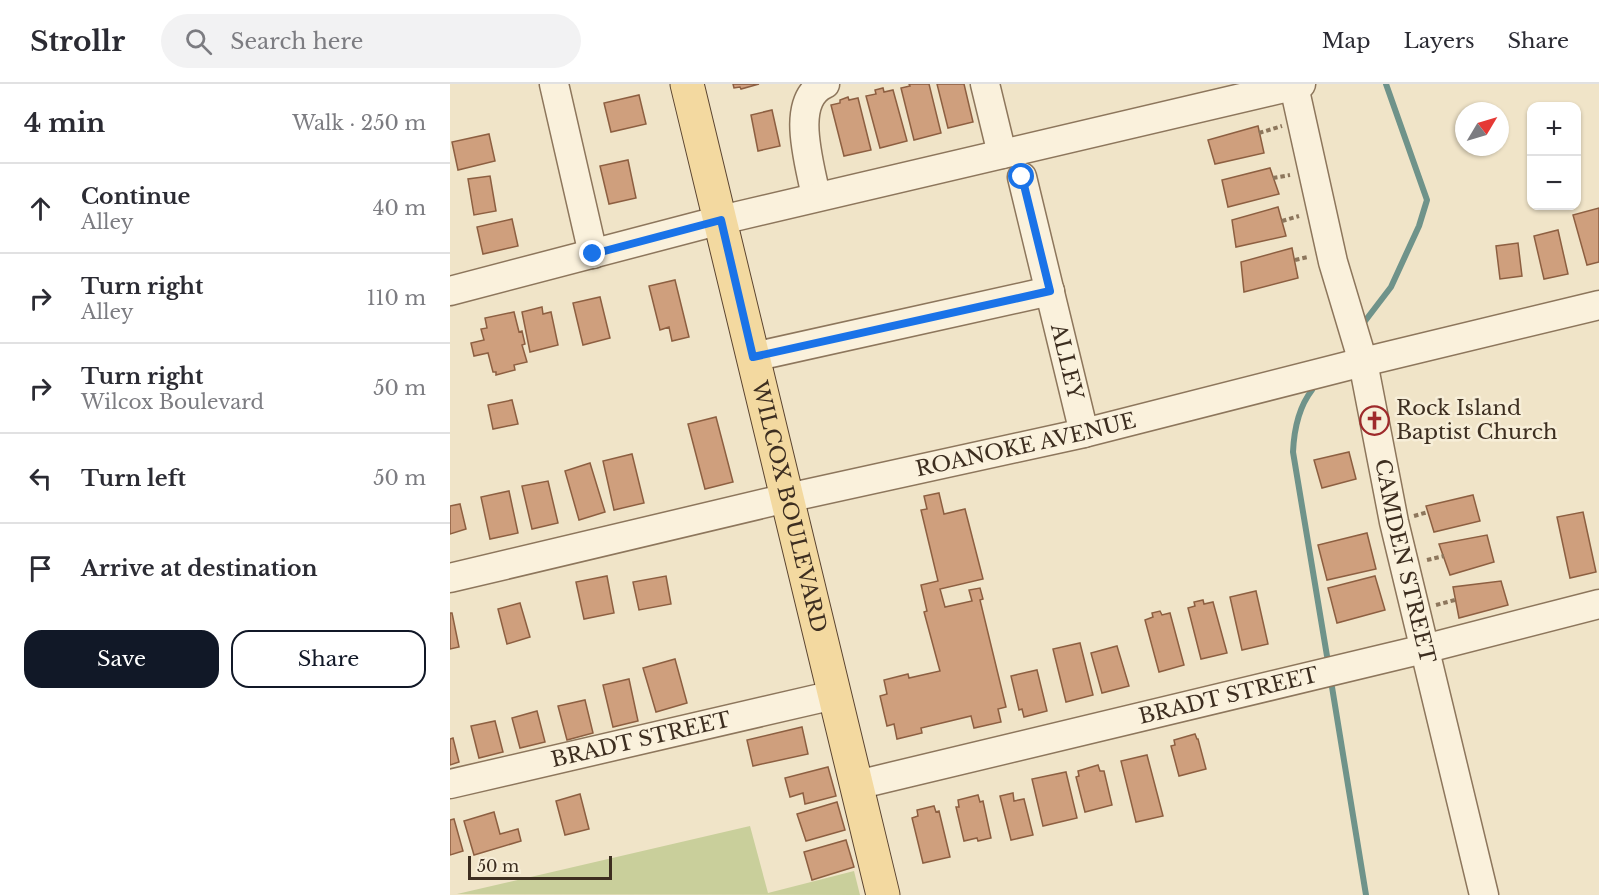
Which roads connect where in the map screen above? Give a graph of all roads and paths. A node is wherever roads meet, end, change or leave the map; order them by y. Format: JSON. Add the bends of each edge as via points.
{"nodes":[{"id":1,"x":554,"y":84,"type":"edge"},
{"id":2,"x":687,"y":84,"type":"edge"},
{"id":3,"x":825,"y":84,"type":"edge"},
{"id":4,"x":985,"y":84,"type":"edge"},
{"id":5,"x":1298,"y":85,"type":"edge"},
{"id":6,"x":1002,"y":154,"type":"junction"},
{"id":7,"x":1022,"y":177,"type":"dead end"},
{"id":8,"x":816,"y":198,"type":"junction"},
{"id":9,"x":721,"y":220,"type":"junction"},
{"id":10,"x":593,"y":254,"type":"junction"},
{"id":11,"x":450,"y":291,"type":"edge"},
{"id":12,"x":1050,"y":291,"type":"junction"},
{"id":13,"x":1599,"y":305,"type":"edge"},
{"id":14,"x":753,"y":357,"type":"junction"},
{"id":15,"x":1363,"y":362,"type":"junction"},
{"id":16,"x":1084,"y":433,"type":"junction"},
{"id":17,"x":787,"y":498,"type":"junction"},
{"id":18,"x":450,"y":578,"type":"edge"},
{"id":19,"x":1599,"y":604,"type":"edge"},
{"id":20,"x":1424,"y":649,"type":"junction"},
{"id":21,"x":834,"y":695,"type":"junction"},
{"id":22,"x":450,"y":784,"type":"edge"},
{"id":23,"x":857,"y":785,"type":"junction"},
{"id":24,"x":883,"y":895,"type":"edge"},
{"id":25,"x":1484,"y":895,"type":"edge"}],
"edges":[{"from":1,"to":10,"type":"street"},
{"from":2,"to":9,"type":"main road","name":"WILCOX BOULEVARD"},
{"from":3,"to":8,"type":"street","via":[[807,102],[803,125]]},
{"from":4,"to":6,"type":"street"},
{"from":5,"to":6,"type":"street"},
{"from":5,"to":15,"type":"street","name":"CAMDEN STREET","via":[[1333,262]]},
{"from":6,"to":8,"type":"street"},
{"from":7,"to":12,"type":"street","name":"ALLEY"},
{"from":8,"to":9,"type":"street"},
{"from":9,"to":10,"type":"street"},
{"from":9,"to":14,"type":"main road","name":"WILCOX BOULEVARD"},
{"from":10,"to":11,"type":"street"},
{"from":12,"to":14,"type":"street"},
{"from":12,"to":16,"type":"street","name":"ALLEY"},
{"from":13,"to":15,"type":"street","name":"ROANOKE AVENUE"},
{"from":14,"to":17,"type":"main road","name":"WILCOX BOULEVARD"},
{"from":15,"to":16,"type":"street","name":"ROANOKE AVENUE"},
{"from":15,"to":20,"type":"street","name":"CAMDEN STREET"},
{"from":16,"to":17,"type":"street","name":"ROANOKE AVENUE"},
{"from":17,"to":18,"type":"street","name":"ROANOKE AVENUE"},
{"from":17,"to":21,"type":"main road","name":"WILCOX BOULEVARD"},
{"from":19,"to":20,"type":"street","name":"BRADT STREET"},
{"from":20,"to":23,"type":"street","name":"BRADT STREET"},
{"from":20,"to":25,"type":"street","name":"CAMDEN STREET"},
{"from":21,"to":22,"type":"street","name":"BRADT STREET"},
{"from":21,"to":23,"type":"main road","name":"WILCOX BOULEVARD"},
{"from":23,"to":24,"type":"main road","name":"WILCOX BOULEVARD"}]}
